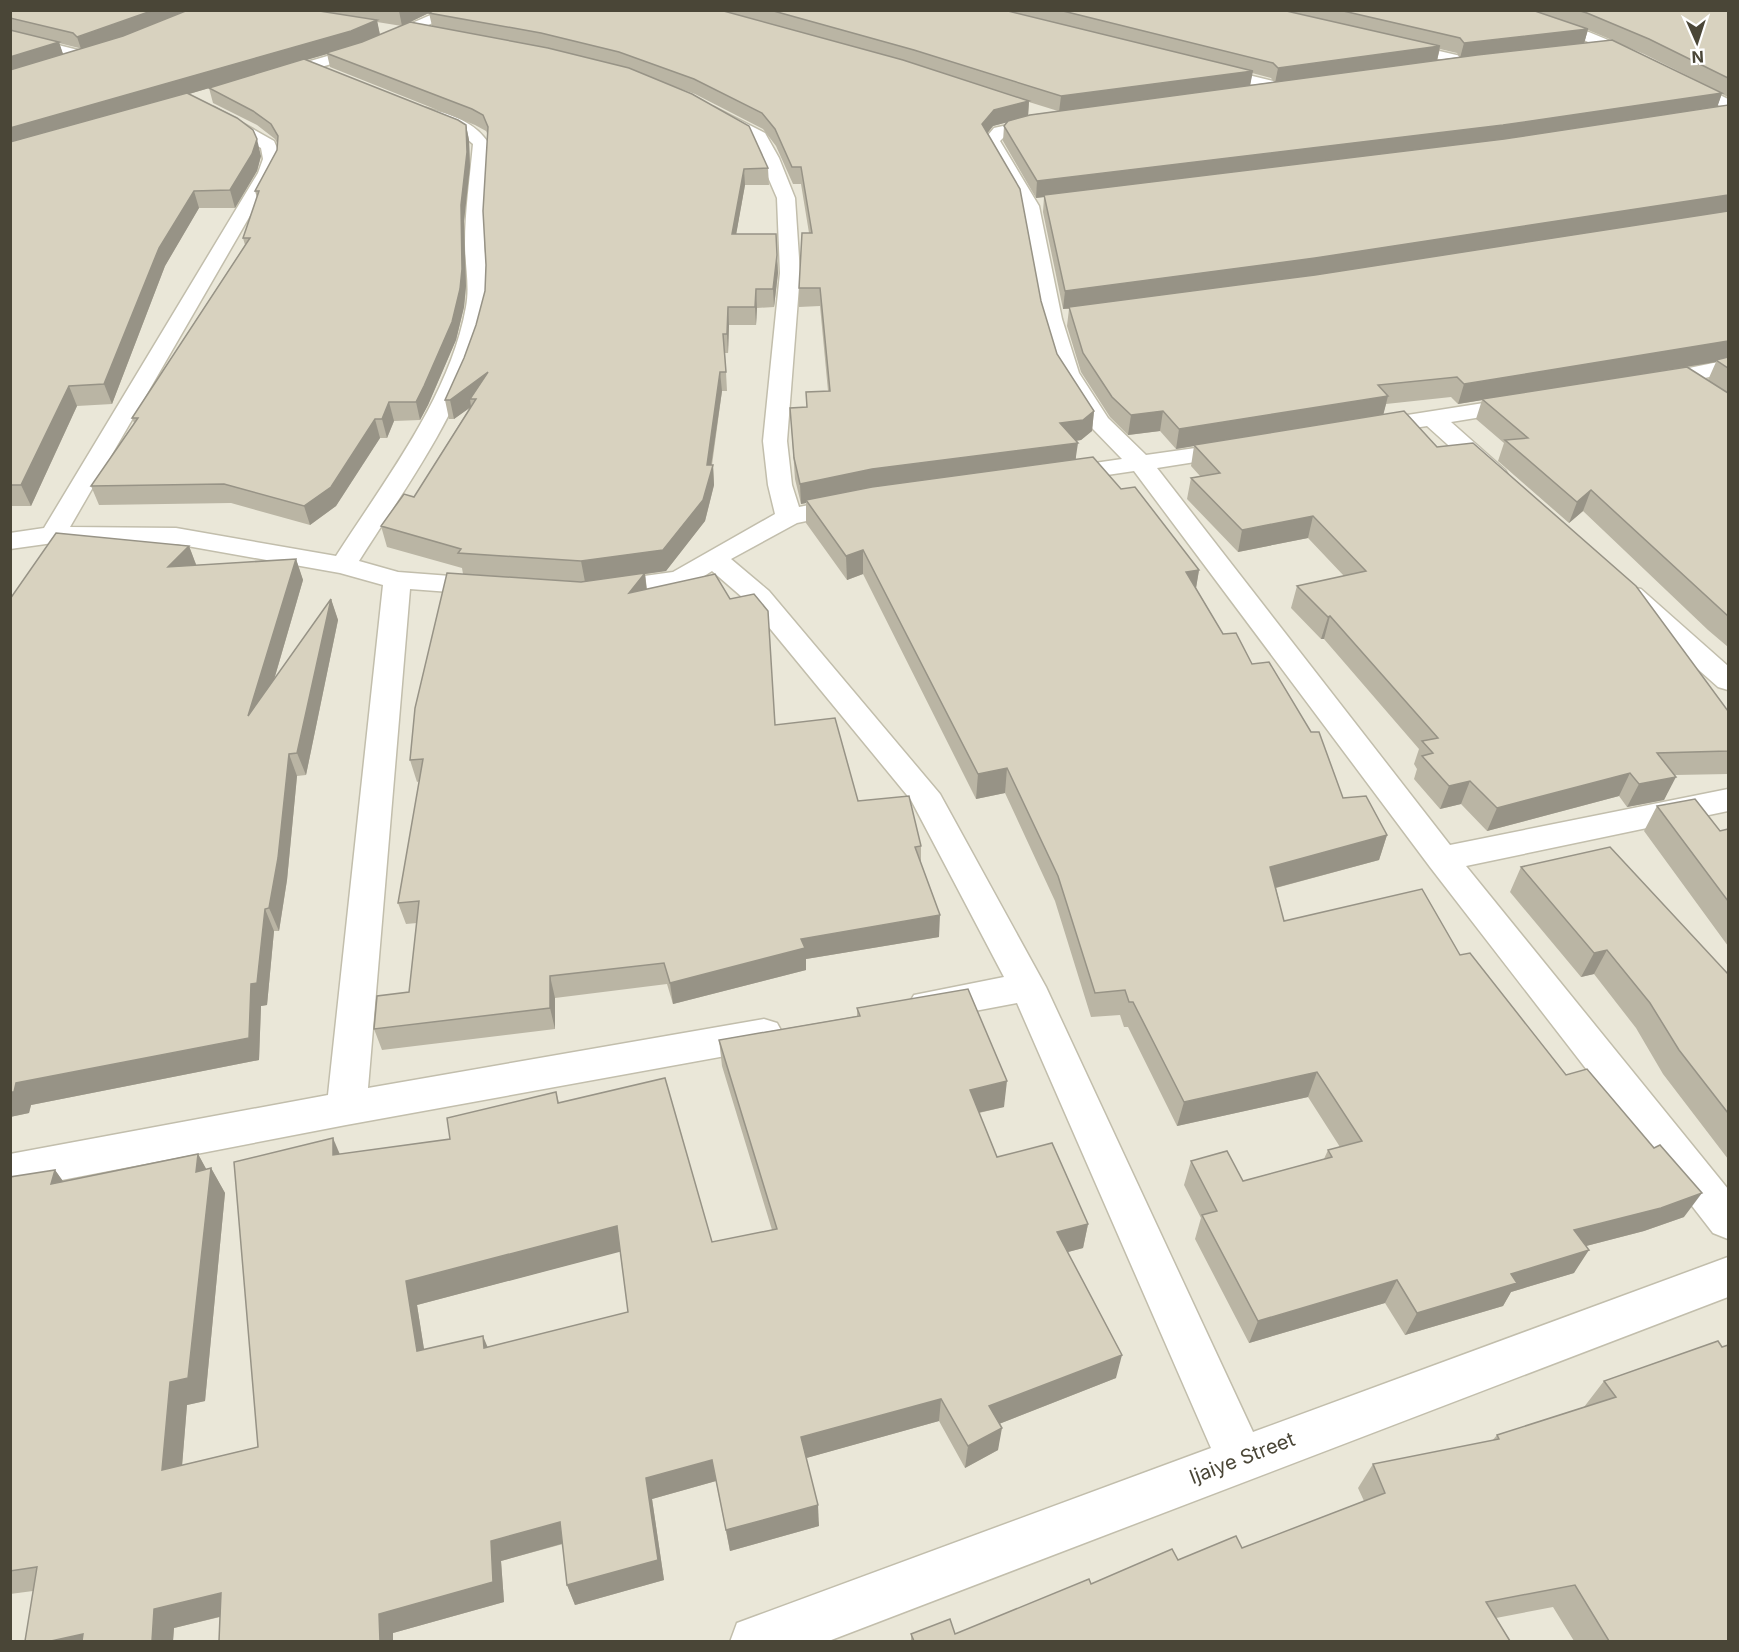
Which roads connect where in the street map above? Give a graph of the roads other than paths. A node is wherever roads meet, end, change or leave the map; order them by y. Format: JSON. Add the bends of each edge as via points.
{"nodes":[{"id":1,"x":455,"y":10,"type":"edge"},
{"id":2,"x":1497,"y":10,"type":"edge"},
{"id":3,"x":372,"y":27,"type":"edge"},
{"id":4,"x":410,"y":31,"type":"junction"},
{"id":5,"x":445,"y":36,"type":"edge"},
{"id":6,"x":10,"y":37,"type":"edge"},
{"id":7,"x":1381,"y":42,"type":"edge"},
{"id":8,"x":1612,"y":47,"type":"junction"},
{"id":9,"x":1577,"y":51,"type":"edge"},
{"id":10,"x":73,"y":52,"type":"edge"},
{"id":11,"x":307,"y":66,"type":"junction"},
{"id":12,"x":1194,"y":66,"type":"edge"},
{"id":13,"x":1426,"y":69,"type":"edge"},
{"id":14,"x":340,"y":79,"type":"edge"},
{"id":15,"x":261,"y":80,"type":"edge"},
{"id":16,"x":1237,"y":94,"type":"edge"},
{"id":17,"x":193,"y":101,"type":"edge"},
{"id":18,"x":404,"y":104,"type":"edge"},
{"id":19,"x":700,"y":104,"type":"edge"},
{"id":20,"x":1728,"y":105,"type":"edge"},
{"id":21,"x":1027,"y":108,"type":"edge"},
{"id":22,"x":1728,"y":113,"type":"edge"},
{"id":23,"x":1706,"y":117,"type":"edge"},
{"id":24,"x":1076,"y":316,"type":"edge"},
{"id":25,"x":1052,"y":319,"type":"junction"},
{"id":26,"x":1728,"y":367,"type":"edge"},
{"id":27,"x":1683,"y":377,"type":"junction"},
{"id":28,"x":1626,"y":387,"type":"edge"},
{"id":29,"x":1710,"y":395,"type":"edge"},
{"id":30,"x":1546,"y":400,"type":"edge"},
{"id":31,"x":1432,"y":418,"type":"junction"},
{"id":32,"x":1351,"y":431,"type":"edge"},
{"id":33,"x":1257,"y":446,"type":"edge"},
{"id":34,"x":1141,"y":464,"type":"junction"},
{"id":35,"x":1033,"y":478,"type":"edge"},
{"id":36,"x":1513,"y":490,"type":"edge"},
{"id":37,"x":872,"y":500,"type":"edge"},
{"id":38,"x":789,"y":517,"type":"junction"},
{"id":39,"x":53,"y":536,"type":"junction"},
{"id":40,"x":10,"y":541,"type":"edge"},
{"id":41,"x":714,"y":558,"type":"junction"},
{"id":42,"x":343,"y":565,"type":"junction"},
{"id":43,"x":1612,"y":577,"type":"edge"},
{"id":44,"x":397,"y":580,"type":"junction"},
{"id":45,"x":516,"y":588,"type":"edge"},
{"id":46,"x":573,"y":591,"type":"edge"},
{"id":47,"x":1728,"y":681,"type":"edge"},
{"id":48,"x":1728,"y":800,"type":"edge"},
{"id":49,"x":1442,"y":859,"type":"junction"},
{"id":50,"x":1028,"y":987,"type":"junction"},
{"id":51,"x":898,"y":1010,"type":"edge"},
{"id":52,"x":792,"y":1029,"type":"edge"},
{"id":53,"x":346,"y":1108,"type":"junction"},
{"id":54,"x":10,"y":1172,"type":"edge"},
{"id":55,"x":1728,"y":1220,"type":"edge"},
{"id":56,"x":1728,"y":1277,"type":"edge"},
{"id":57,"x":1240,"y":1458,"type":"junction"},
{"id":58,"x":756,"y":1641,"type":"edge"}],
"edges":[{"from":1,"to":4,"type":"street"},
{"from":2,"to":8,"type":"street"},
{"from":3,"to":4,"type":"street"},
{"from":4,"to":5,"type":"street"},
{"from":4,"to":11,"type":"street"},
{"from":6,"to":10,"type":"street"},
{"from":7,"to":13,"type":"street","via":[[1479,62]]},
{"from":8,"to":9,"type":"street"},
{"from":8,"to":20,"type":"street"},
{"from":11,"to":14,"type":"street"},
{"from":11,"to":15,"type":"street"},
{"from":12,"to":16,"type":"street","via":[[1290,87]]},
{"from":17,"to":39,"type":"street","via":[[257,136],[268,145],[272,161]]},
{"from":18,"to":42,"type":"street","via":[[468,130],[481,144],[475,237],[477,306],[450,384]]},
{"from":19,"to":38,"type":"street","via":[[759,138],[786,198],[790,273],[775,441],[780,485]]},
{"from":21,"to":25,"type":"street","via":[[1059,119],[1010,127],[991,141],[1036,205]]},
{"from":22,"to":23,"type":"street"},
{"from":24,"to":25,"type":"street"},
{"from":25,"to":34,"type":"street","via":[[1074,383],[1099,422]]},
{"from":26,"to":27,"type":"street"},
{"from":27,"to":28,"type":"street"},
{"from":27,"to":29,"type":"street"},
{"from":30,"to":31,"type":"street"},
{"from":31,"to":32,"type":"street"},
{"from":31,"to":36,"type":"street"},
{"from":33,"to":34,"type":"street"},
{"from":34,"to":35,"type":"street"},
{"from":34,"to":49,"type":"street"},
{"from":37,"to":38,"type":"street"},
{"from":38,"to":41,"type":"street"},
{"from":39,"to":40,"type":"street"},
{"from":39,"to":42,"type":"street","via":[[176,536]]},
{"from":41,"to":46,"type":"street","via":[[680,579]]},
{"from":41,"to":50,"type":"street","via":[[759,597],[924,794]]},
{"from":42,"to":44,"type":"street"},
{"from":43,"to":47,"type":"street"},
{"from":44,"to":45,"type":"street"},
{"from":44,"to":53,"type":"street"},
{"from":48,"to":49,"type":"street"},
{"from":49,"to":55,"type":"street"},
{"from":50,"to":51,"type":"street"},
{"from":50,"to":57,"type":"street"},
{"from":52,"to":53,"type":"street"},
{"from":53,"to":54,"type":"street"},
{"from":56,"to":57,"type":"street","name":"Ijaiye Street"},
{"from":57,"to":58,"type":"street","name":"Ijaiye Street"}]}
